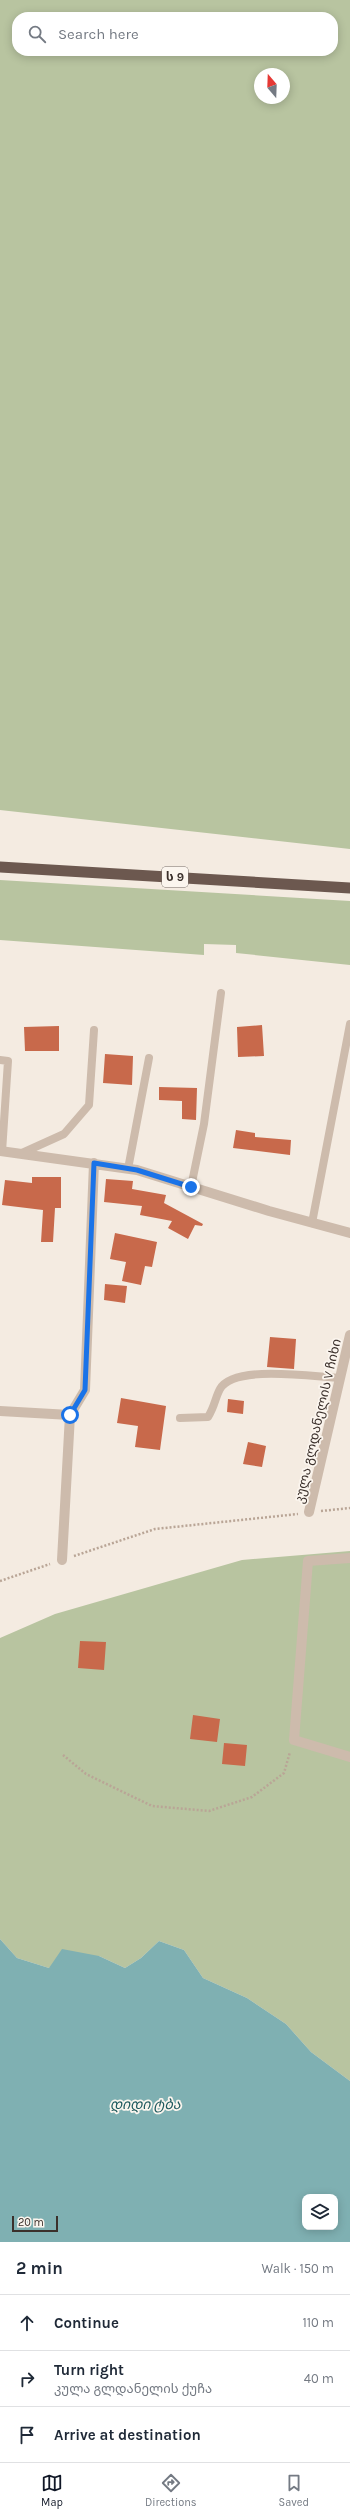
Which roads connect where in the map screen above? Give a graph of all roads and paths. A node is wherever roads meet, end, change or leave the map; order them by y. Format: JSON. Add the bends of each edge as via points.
{"nodes":[{"id":1,"x":0,"y":867,"type":"edge"},
{"id":2,"x":350,"y":888,"type":"edge"},
{"id":3,"x":221,"y":993,"type":"dead end"},
{"id":4,"x":350,"y":1024,"type":"edge"},
{"id":5,"x":94,"y":1030,"type":"dead end"},
{"id":6,"x":149,"y":1058,"type":"dead end"},
{"id":7,"x":0,"y":1060,"type":"edge"},
{"id":8,"x":1,"y":1152,"type":"edge"},
{"id":9,"x":22,"y":1153,"type":"junction"},
{"id":10,"x":94,"y":1163,"type":"junction"},
{"id":11,"x":128,"y":1169,"type":"junction"},
{"id":12,"x":191,"y":1187,"type":"junction"},
{"id":13,"x":312,"y":1223,"type":"junction"},
{"id":14,"x":350,"y":1233,"type":"edge"},
{"id":15,"x":350,"y":1335,"type":"edge"},
{"id":16,"x":340,"y":1378,"type":"junction"},
{"id":17,"x":0,"y":1411,"type":"edge"},
{"id":18,"x":70,"y":1415,"type":"junction"},
{"id":19,"x":180,"y":1418,"type":"dead end"},
{"id":20,"x":350,"y":1508,"type":"edge"},
{"id":21,"x":309,"y":1512,"type":"junction"},
{"id":22,"x":350,"y":1558,"type":"edge"},
{"id":23,"x":62,"y":1560,"type":"junction"},
{"id":24,"x":0,"y":1581,"type":"edge"},
{"id":25,"x":294,"y":1740,"type":"junction"},
{"id":26,"x":63,"y":1755,"type":"dead end"},
{"id":27,"x":350,"y":1757,"type":"edge"}],
"edges":[{"from":1,"to":2,"type":"highway","number":"ს 9"},
{"from":3,"to":12,"type":"lane","via":[[204,1124]]},
{"from":4,"to":13,"type":"lane"},
{"from":5,"to":9,"type":"lane","via":[[89,1105],[64,1134]]},
{"from":6,"to":11,"type":"lane"},
{"from":7,"to":8,"type":"lane","via":[[8,1061]]},
{"from":8,"to":9,"type":"street"},
{"from":9,"to":10,"type":"street"},
{"from":10,"to":11,"type":"street"},
{"from":10,"to":18,"type":"street","via":[[85,1390]]},
{"from":11,"to":12,"type":"street"},
{"from":12,"to":13,"type":"street"},
{"from":13,"to":14,"type":"street"},
{"from":15,"to":16,"type":"street","name":"კულა გლდანელის V ჩიხი"},
{"from":16,"to":19,"type":"lane","via":[[245,1375],[229,1380],[220,1390],[208,1417]]},
{"from":16,"to":21,"type":"street","name":"კულა გლდანელის V ჩიხი"},
{"from":17,"to":18,"type":"street"},
{"from":18,"to":23,"type":"street"},
{"from":20,"to":21,"type":"path"},
{"from":21,"to":23,"type":"path","via":[[155,1529]]},
{"from":22,"to":25,"type":"street","via":[[308,1561]]},
{"from":23,"to":24,"type":"path"},
{"from":25,"to":26,"type":"path","via":[[284,1773],[252,1797],[209,1811],[152,1806],[86,1774]]},
{"from":25,"to":27,"type":"street"}]}
